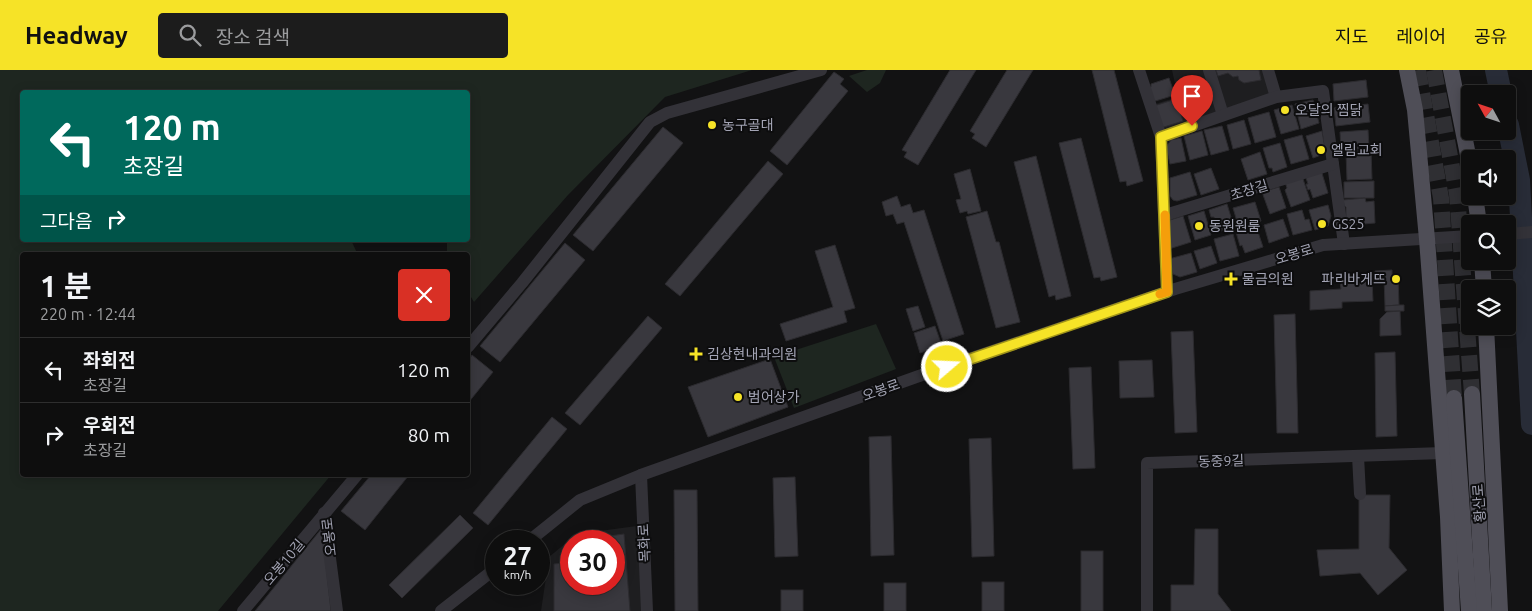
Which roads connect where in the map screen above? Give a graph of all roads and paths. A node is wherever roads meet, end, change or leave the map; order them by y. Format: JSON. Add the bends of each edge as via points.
{"nodes":[{"id":1,"x":821,"y":70,"type":"edge"},
{"id":2,"x":1139,"y":70,"type":"edge"},
{"id":3,"x":1210,"y":70,"type":"edge"},
{"id":4,"x":1268,"y":70,"type":"edge"},
{"id":5,"x":1407,"y":70,"type":"edge"},
{"id":6,"x":1451,"y":70,"type":"edge"},
{"id":7,"x":1276,"y":97,"type":"junction"},
{"id":8,"x":1223,"y":116,"type":"junction"},
{"id":9,"x":1161,"y":137,"type":"junction"},
{"id":10,"x":1467,"y":150,"type":"edge"},
{"id":11,"x":1333,"y":164,"type":"junction"},
{"id":12,"x":1165,"y":215,"type":"junction"},
{"id":13,"x":1532,"y":232,"type":"edge"},
{"id":14,"x":1516,"y":233,"type":"edge"},
{"id":15,"x":1461,"y":236,"type":"edge"},
{"id":16,"x":1427,"y":239,"type":"junction"},
{"id":17,"x":1344,"y":244,"type":"junction"},
{"id":18,"x":1167,"y":292,"type":"junction"},
{"id":19,"x":1486,"y":335,"type":"edge"},
{"id":20,"x":470,"y":345,"type":"edge"},
{"id":21,"x":1472,"y":394,"type":"tunnel mouth"},
{"id":22,"x":1454,"y":398,"type":"tunnel mouth"},
{"id":23,"x":1443,"y":453,"type":"junction"},
{"id":24,"x":1358,"y":456,"type":"junction"},
{"id":25,"x":640,"y":475,"type":"junction"},
{"id":26,"x":355,"y":477,"type":"edge"},
{"id":27,"x":1360,"y":494,"type":"dead end"},
{"id":28,"x":324,"y":513,"type":"junction"},
{"id":29,"x":543,"y":530,"type":"edge"},
{"id":30,"x":485,"y":577,"type":"edge"},
{"id":31,"x":243,"y":611,"type":"edge"},
{"id":32,"x":337,"y":611,"type":"edge"},
{"id":33,"x":441,"y":611,"type":"edge"},
{"id":34,"x":647,"y":611,"type":"edge"},
{"id":35,"x":1147,"y":611,"type":"edge"},
{"id":36,"x":1452,"y":611,"type":"edge"},
{"id":37,"x":1469,"y":611,"type":"edge"},
{"id":38,"x":1484,"y":611,"type":"edge"},
{"id":39,"x":1500,"y":611,"type":"edge"}],
"edges":[{"from":1,"to":20,"type":"street","via":[[667,113],[650,122]]},
{"from":2,"to":9,"type":"street"},
{"from":3,"to":8,"type":"street"},
{"from":4,"to":7,"type":"street"},
{"from":5,"to":16,"type":"main road","via":[[1415,110]]},
{"from":6,"to":10,"type":"main road"},
{"from":7,"to":8,"type":"street"},
{"from":7,"to":11,"type":"street","via":[[1323,90]]},
{"from":8,"to":9,"type":"street"},
{"from":9,"to":12,"type":"street"},
{"from":11,"to":12,"type":"street","name":"초장길"},
{"from":11,"to":17,"type":"street"},
{"from":12,"to":18,"type":"street"},
{"from":13,"to":14,"type":"street"},
{"from":15,"to":16,"type":"street","name":"오봉로"},
{"from":16,"to":17,"type":"street","name":"오봉로"},
{"from":16,"to":23,"type":"main road"},
{"from":17,"to":18,"type":"street","name":"오봉로","via":[[1323,245]]},
{"from":18,"to":25,"type":"street","name":"오봉로"},
{"from":19,"to":39,"type":"main road"},
{"from":21,"to":38,"type":"main road","name":"황산로"},
{"from":22,"to":37,"type":"main road","name":"황산로"},
{"from":23,"to":24,"type":"street","name":"동중9길"},
{"from":23,"to":36,"type":"main road"},
{"from":24,"to":27,"type":"street"},
{"from":24,"to":35,"type":"street","name":"동중9길","via":[[1147,463]]},
{"from":25,"to":29,"type":"street","name":"오봉로","via":[[580,500]]},
{"from":25,"to":34,"type":"street","name":"목화로"},
{"from":26,"to":28,"type":"street","name":"오봉로"},
{"from":28,"to":31,"type":"street","name":"오봉10길"},
{"from":28,"to":32,"type":"street","name":"오봉로"},
{"from":30,"to":33,"type":"street"}]}
